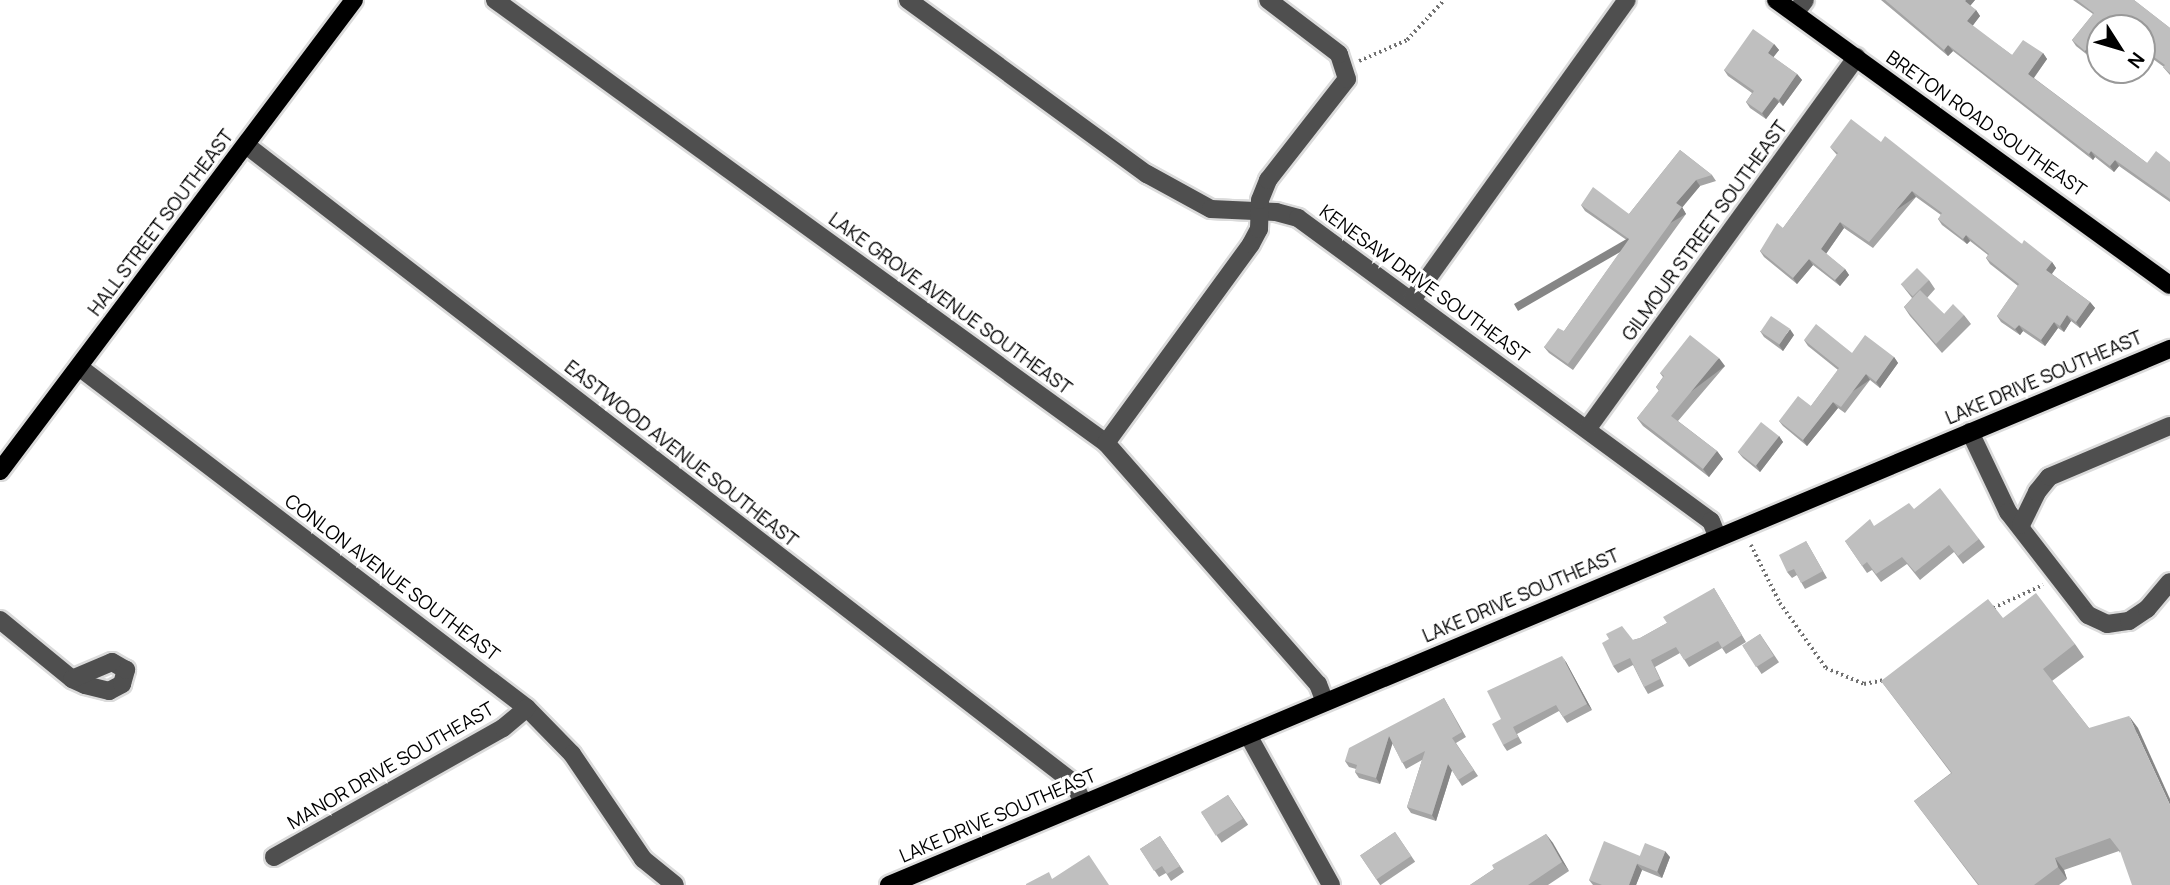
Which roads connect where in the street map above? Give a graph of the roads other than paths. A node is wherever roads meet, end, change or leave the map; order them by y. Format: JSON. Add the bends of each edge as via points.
{"nodes":[{"id":1,"x":354,"y":0,"type":"edge"},
{"id":2,"x":495,"y":0,"type":"edge"},
{"id":3,"x":908,"y":0,"type":"edge"},
{"id":4,"x":1268,"y":0,"type":"edge"},
{"id":5,"x":1627,"y":0,"type":"edge"},
{"id":6,"x":1776,"y":0,"type":"edge"},
{"id":7,"x":1800,"y":7,"type":"edge"},
{"id":8,"x":1857,"y":57,"type":"junction"},
{"id":9,"x":246,"y":145,"type":"junction"},
{"id":10,"x":1261,"y":214,"type":"junction"},
{"id":11,"x":2170,"y":285,"type":"edge"},
{"id":12,"x":1412,"y":300,"type":"junction"},
{"id":13,"x":2170,"y":349,"type":"edge"},
{"id":14,"x":79,"y":367,"type":"junction"},
{"id":15,"x":2170,"y":426,"type":"edge"},
{"id":16,"x":1588,"y":428,"type":"junction"},
{"id":17,"x":1970,"y":432,"type":"junction"},
{"id":18,"x":1105,"y":443,"type":"junction"},
{"id":19,"x":0,"y":471,"type":"edge"},
{"id":20,"x":2021,"y":525,"type":"junction"},
{"id":21,"x":1717,"y":536,"type":"junction"},
{"id":22,"x":2170,"y":582,"type":"edge"},
{"id":23,"x":0,"y":620,"type":"edge"},
{"id":24,"x":72,"y":679,"type":"dead end"},
{"id":25,"x":1325,"y":702,"type":"junction"},
{"id":26,"x":527,"y":708,"type":"junction"},
{"id":27,"x":1248,"y":735,"type":"junction"},
{"id":28,"x":1083,"y":803,"type":"junction"},
{"id":29,"x":274,"y":858,"type":"dead end"},
{"id":30,"x":643,"y":859,"type":"junction"},
{"id":31,"x":662,"y":885,"type":"edge"},
{"id":32,"x":675,"y":885,"type":"edge"},
{"id":33,"x":888,"y":885,"type":"edge"},
{"id":34,"x":1331,"y":885,"type":"edge"}],
"edges":[{"from":1,"to":9,"type":"main road","name":"HALL STREET SOUTHEAST"},
{"from":2,"to":18,"type":"street","name":"LAKE GROVE AVENUE SOUTHEAST"},
{"from":3,"to":10,"type":"street","name":"KENESAW DRIVE SOUTHEAST","via":[[1147,174],[1211,209]]},
{"from":4,"to":10,"type":"street","via":[[1339,54],[1346,66],[1341,92],[1268,180],[1262,191]]},
{"from":5,"to":12,"type":"street"},
{"from":6,"to":7,"type":"main road","name":"BRETON ROAD SOUTHEAST"},
{"from":7,"to":8,"type":"main road","name":"BRETON ROAD SOUTHEAST"},
{"from":8,"to":11,"type":"main road","name":"BRETON ROAD SOUTHEAST"},
{"from":8,"to":16,"type":"street","name":"GILMOUR STREET SOUTHEAST"},
{"from":9,"to":14,"type":"main road","name":"HALL STREET SOUTHEAST"},
{"from":9,"to":28,"type":"street","name":"EASTWOOD AVENUE SOUTHEAST","via":[[1074,783]]},
{"from":10,"to":12,"type":"street","name":"KENESAW DRIVE SOUTHEAST","via":[[1276,212],[1298,218]]},
{"from":10,"to":18,"type":"street","via":[[1251,244]]},
{"from":12,"to":16,"type":"street","name":"KENESAW DRIVE SOUTHEAST"},
{"from":13,"to":17,"type":"main road","name":"LAKE DRIVE SOUTHEAST"},
{"from":14,"to":19,"type":"main road","name":"HALL STREET SOUTHEAST"},
{"from":14,"to":26,"type":"street","name":"CONLON AVENUE SOUTHEAST"},
{"from":15,"to":20,"type":"street","via":[[2049,477]]},
{"from":16,"to":21,"type":"street","name":"KENESAW DRIVE SOUTHEAST","via":[[1711,521]]},
{"from":17,"to":20,"type":"street","via":[[2008,512]]},
{"from":17,"to":21,"type":"main road","name":"LAKE DRIVE SOUTHEAST"},
{"from":18,"to":25,"type":"street","name":"LAKE GROVE AVENUE SOUTHEAST","via":[[1318,684]]},
{"from":20,"to":22,"type":"street","via":[[2080,608],[2096,621],[2119,624],[2138,616]]},
{"from":21,"to":25,"type":"main road","name":"LAKE DRIVE SOUTHEAST"},
{"from":23,"to":24,"type":"street"},
{"from":25,"to":27,"type":"main road","name":"LAKE DRIVE SOUTHEAST"},
{"from":26,"to":29,"type":"street","name":"MANOR DRIVE SOUTHEAST","via":[[503,728]]},
{"from":26,"to":30,"type":"street","name":"CONLON AVENUE SOUTHEAST","via":[[572,754]]},
{"from":27,"to":28,"type":"main road","name":"LAKE DRIVE SOUTHEAST"},
{"from":27,"to":34,"type":"street"},
{"from":28,"to":33,"type":"main road","name":"LAKE DRIVE SOUTHEAST"},
{"from":30,"to":31,"type":"street","name":"CONLON AVENUE SOUTHEAST"},
{"from":30,"to":32,"type":"street","name":"CONLON AVENUE SOUTHEAST"}]}
